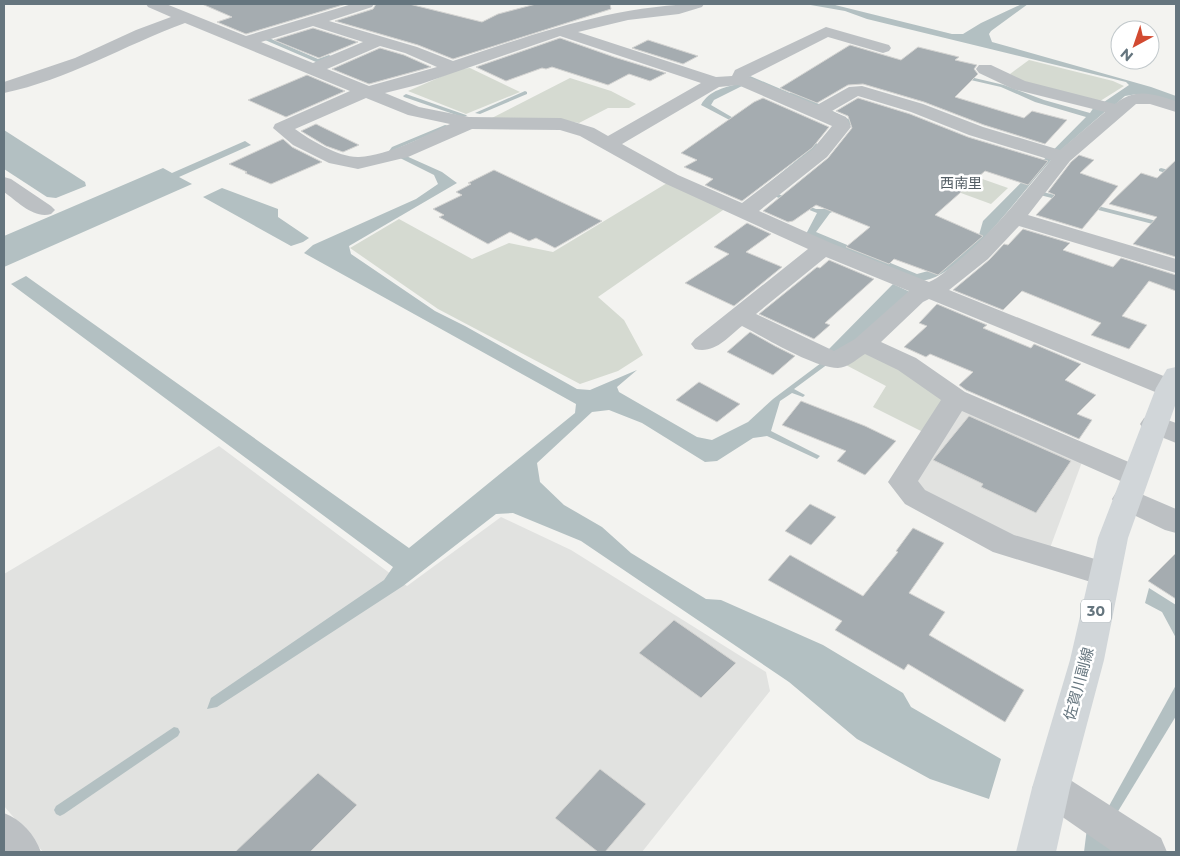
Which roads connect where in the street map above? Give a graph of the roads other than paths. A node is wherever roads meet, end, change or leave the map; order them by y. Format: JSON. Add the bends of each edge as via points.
{"nodes":[{"id":1,"x":153,"y":4,"type":"edge"},
{"id":2,"x":367,"y":4,"type":"edge"},
{"id":3,"x":697,"y":4,"type":"edge"},
{"id":4,"x":184,"y":17,"type":"junction"},
{"id":5,"x":312,"y":20,"type":"junction"},
{"id":6,"x":562,"y":32,"type":"junction"},
{"id":7,"x":378,"y":41,"type":"junction"},
{"id":8,"x":245,"y":42,"type":"junction"},
{"id":9,"x":884,"y":48,"type":"dead end"},
{"id":10,"x":454,"y":67,"type":"junction"},
{"id":11,"x":314,"y":69,"type":"junction"},
{"id":12,"x":986,"y":69,"type":"dead end"},
{"id":13,"x":740,"y":79,"type":"junction"},
{"id":14,"x":716,"y":82,"type":"junction"},
{"id":15,"x":4,"y":88,"type":"edge"},
{"id":16,"x":371,"y":92,"type":"junction"},
{"id":17,"x":1176,"y":106,"type":"edge"},
{"id":18,"x":822,"y":109,"type":"junction"},
{"id":19,"x":1119,"y":110,"type":"junction"},
{"id":20,"x":469,"y":123,"type":"junction"},
{"id":21,"x":608,"y":144,"type":"junction"},
{"id":22,"x":1054,"y":154,"type":"junction"},
{"id":23,"x":4,"y":183,"type":"edge"},
{"id":24,"x":44,"y":210,"type":"dead end"},
{"id":25,"x":744,"y":212,"type":"junction"},
{"id":26,"x":1015,"y":218,"type":"junction"},
{"id":27,"x":823,"y":248,"type":"junction"},
{"id":28,"x":1176,"y":266,"type":"edge"},
{"id":29,"x":930,"y":291,"type":"junction"},
{"id":30,"x":740,"y":315,"type":"junction"},
{"id":31,"x":704,"y":344,"type":"dead end"},
{"id":32,"x":864,"y":344,"type":"junction"},
{"id":33,"x":1172,"y":382,"type":"edge"},
{"id":34,"x":956,"y":398,"type":"junction"},
{"id":35,"x":1165,"y":429,"type":"edge"},
{"id":36,"x":1131,"y":488,"type":"junction"},
{"id":37,"x":1176,"y":522,"type":"edge"},
{"id":38,"x":1104,"y":574,"type":"junction"},
{"id":39,"x":1050,"y":788,"type":"junction"},
{"id":40,"x":4,"y":832,"type":"edge"},
{"id":41,"x":21,"y":852,"type":"edge"},
{"id":42,"x":1036,"y":852,"type":"edge"},
{"id":43,"x":1147,"y":852,"type":"edge"}],
"edges":[{"from":1,"to":4,"type":"street"},
{"from":2,"to":5,"type":"street"},
{"from":3,"to":6,"type":"street","via":[[628,15]]},
{"from":4,"to":8,"type":"street"},
{"from":4,"to":15,"type":"street","via":[[81,62]]},
{"from":5,"to":7,"type":"street"},
{"from":5,"to":8,"type":"street"},
{"from":6,"to":10,"type":"street"},
{"from":6,"to":14,"type":"street"},
{"from":7,"to":10,"type":"street"},
{"from":7,"to":11,"type":"street"},
{"from":8,"to":11,"type":"street"},
{"from":9,"to":13,"type":"street","via":[[826,32],[741,74]]},
{"from":10,"to":16,"type":"street"},
{"from":11,"to":16,"type":"street"},
{"from":12,"to":19,"type":"street","via":[[1019,85]]},
{"from":13,"to":14,"type":"street"},
{"from":13,"to":18,"type":"street"},
{"from":14,"to":21,"type":"street"},
{"from":16,"to":20,"type":"street","via":[[414,111]]},
{"from":16,"to":20,"type":"street","via":[[359,94],[282,128],[336,159],[358,162],[401,153]]},
{"from":17,"to":19,"type":"street","via":[[1142,98],[1132,99]]},
{"from":18,"to":22,"type":"street","via":[[862,91]]},
{"from":18,"to":25,"type":"street","via":[[842,127],[814,159]]},
{"from":19,"to":22,"type":"street"},
{"from":20,"to":21,"type":"street","via":[[561,124],[587,132]]},
{"from":21,"to":25,"type":"street","via":[[671,179]]},
{"from":22,"to":26,"type":"street"},
{"from":23,"to":24,"type":"street"},
{"from":25,"to":27,"type":"street"},
{"from":26,"to":28,"type":"street"},
{"from":26,"to":29,"type":"street","via":[[980,254],[944,284]]},
{"from":27,"to":29,"type":"street"},
{"from":27,"to":30,"type":"street"},
{"from":29,"to":32,"type":"street","via":[[915,297]]},
{"from":29,"to":33,"type":"street"},
{"from":30,"to":31,"type":"street"},
{"from":30,"to":32,"type":"street","via":[[830,358]]},
{"from":32,"to":34,"type":"street","via":[[907,364]]},
{"from":33,"to":35,"type":"main road","name":"佐賀川副線","number":"30"},
{"from":34,"to":36,"type":"street"},
{"from":34,"to":38,"type":"street","via":[[903,482],[914,496],[1004,544]]},
{"from":35,"to":36,"type":"main road","name":"佐賀川副線","number":"30"},
{"from":36,"to":37,"type":"street"},
{"from":36,"to":38,"type":"main road","name":"佐賀川副線","number":"30"},
{"from":38,"to":39,"type":"main road","name":"佐賀川副線","number":"30","via":[[1087,660]]},
{"from":39,"to":42,"type":"main road","name":"佐賀川副線","number":"30"},
{"from":39,"to":43,"type":"street"},
{"from":40,"to":41,"type":"street"}]}
